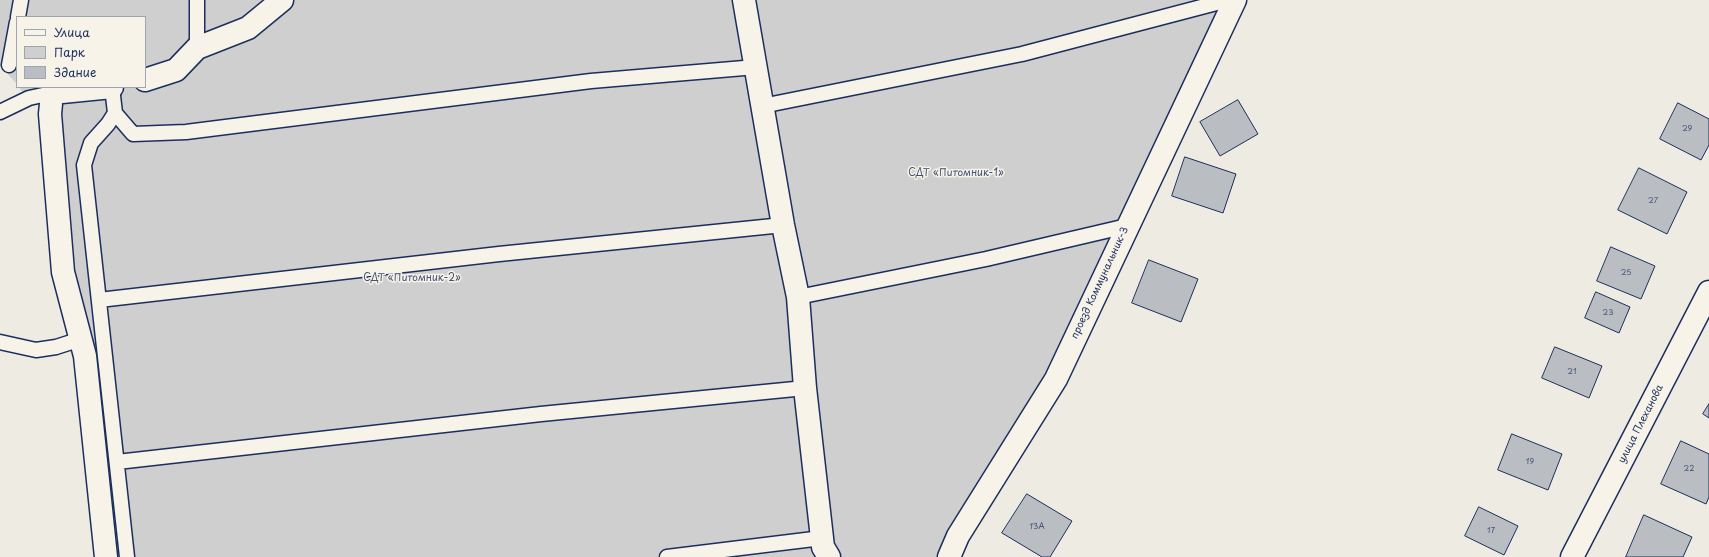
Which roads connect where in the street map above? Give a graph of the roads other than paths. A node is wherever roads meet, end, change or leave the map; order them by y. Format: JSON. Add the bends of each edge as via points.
{"nodes":[{"id":1,"x":21,"y":0,"type":"edge"},
{"id":2,"x":197,"y":0,"type":"edge"},
{"id":3,"x":282,"y":0,"type":"edge"},
{"id":4,"x":744,"y":0,"type":"edge"},
{"id":5,"x":1228,"y":0,"type":"edge"},
{"id":6,"x":1235,"y":0,"type":"edge"},
{"id":7,"x":18,"y":16,"type":"edge"},
{"id":8,"x":16,"y":28,"type":"edge"},
{"id":9,"x":197,"y":48,"type":"junction"},
{"id":10,"x":9,"y":66,"type":"edge"},
{"id":11,"x":756,"y":67,"type":"junction"},
{"id":12,"x":146,"y":80,"type":"edge"},
{"id":13,"x":102,"y":88,"type":"edge"},
{"id":14,"x":112,"y":88,"type":"edge"},
{"id":15,"x":27,"y":92,"type":"edge"},
{"id":16,"x":52,"y":93,"type":"junction"},
{"id":17,"x":762,"y":106,"type":"junction"},
{"id":18,"x":0,"y":112,"type":"edge"},
{"id":19,"x":115,"y":113,"type":"junction"},
{"id":20,"x":783,"y":225,"type":"junction"},
{"id":21,"x":1127,"y":226,"type":"junction"},
{"id":22,"x":1709,"y":292,"type":"edge"},
{"id":23,"x":798,"y":297,"type":"junction"},
{"id":24,"x":99,"y":300,"type":"junction"},
{"id":25,"x":81,"y":340,"type":"junction"},
{"id":26,"x":0,"y":342,"type":"edge"},
{"id":27,"x":805,"y":388,"type":"junction"},
{"id":28,"x":117,"y":462,"type":"junction"},
{"id":29,"x":826,"y":547,"type":"edge"},
{"id":30,"x":106,"y":557,"type":"edge"},
{"id":31,"x":127,"y":557,"type":"edge"},
{"id":32,"x":666,"y":557,"type":"edge"},
{"id":33,"x":949,"y":557,"type":"edge"},
{"id":34,"x":1572,"y":557,"type":"edge"}],
"edges":[{"from":1,"to":7,"type":"lane"},
{"from":2,"to":9,"type":"lane"},
{"from":3,"to":9,"type":"street","via":[[248,28]]},
{"from":4,"to":11,"type":"street"},
{"from":5,"to":17,"type":"lane","via":[[1022,54]]},
{"from":6,"to":21,"type":"street","name":"проезд Коммунальник-3"},
{"from":8,"to":10,"type":"lane"},
{"from":9,"to":12,"type":"street","via":[[176,70]]},
{"from":11,"to":17,"type":"street"},
{"from":11,"to":19,"type":"lane","via":[[591,81],[186,132],[133,134]]},
{"from":13,"to":16,"type":"street"},
{"from":14,"to":19,"type":"lane"},
{"from":15,"to":16,"type":"lane"},
{"from":15,"to":18,"type":"lane"},
{"from":16,"to":25,"type":"street","via":[[50,114],[63,272]]},
{"from":17,"to":20,"type":"street"},
{"from":19,"to":24,"type":"lane","via":[[91,143],[84,165]]},
{"from":20,"to":23,"type":"street"},
{"from":20,"to":24,"type":"lane","via":[[499,254]]},
{"from":21,"to":23,"type":"lane"},
{"from":21,"to":33,"type":"street","name":"проезд Коммунальник-3","via":[[1056,379],[958,536]]},
{"from":22,"to":34,"type":"street","name":"улица Плеханова"},
{"from":23,"to":27,"type":"street"},
{"from":24,"to":28,"type":"lane"},
{"from":25,"to":26,"type":"lane","via":[[36,350]]},
{"from":25,"to":30,"type":"street","via":[[85,356]]},
{"from":27,"to":28,"type":"lane","via":[[541,414]]},
{"from":27,"to":29,"type":"street"},
{"from":28,"to":31,"type":"lane"},
{"from":29,"to":32,"type":"lane"}]}
